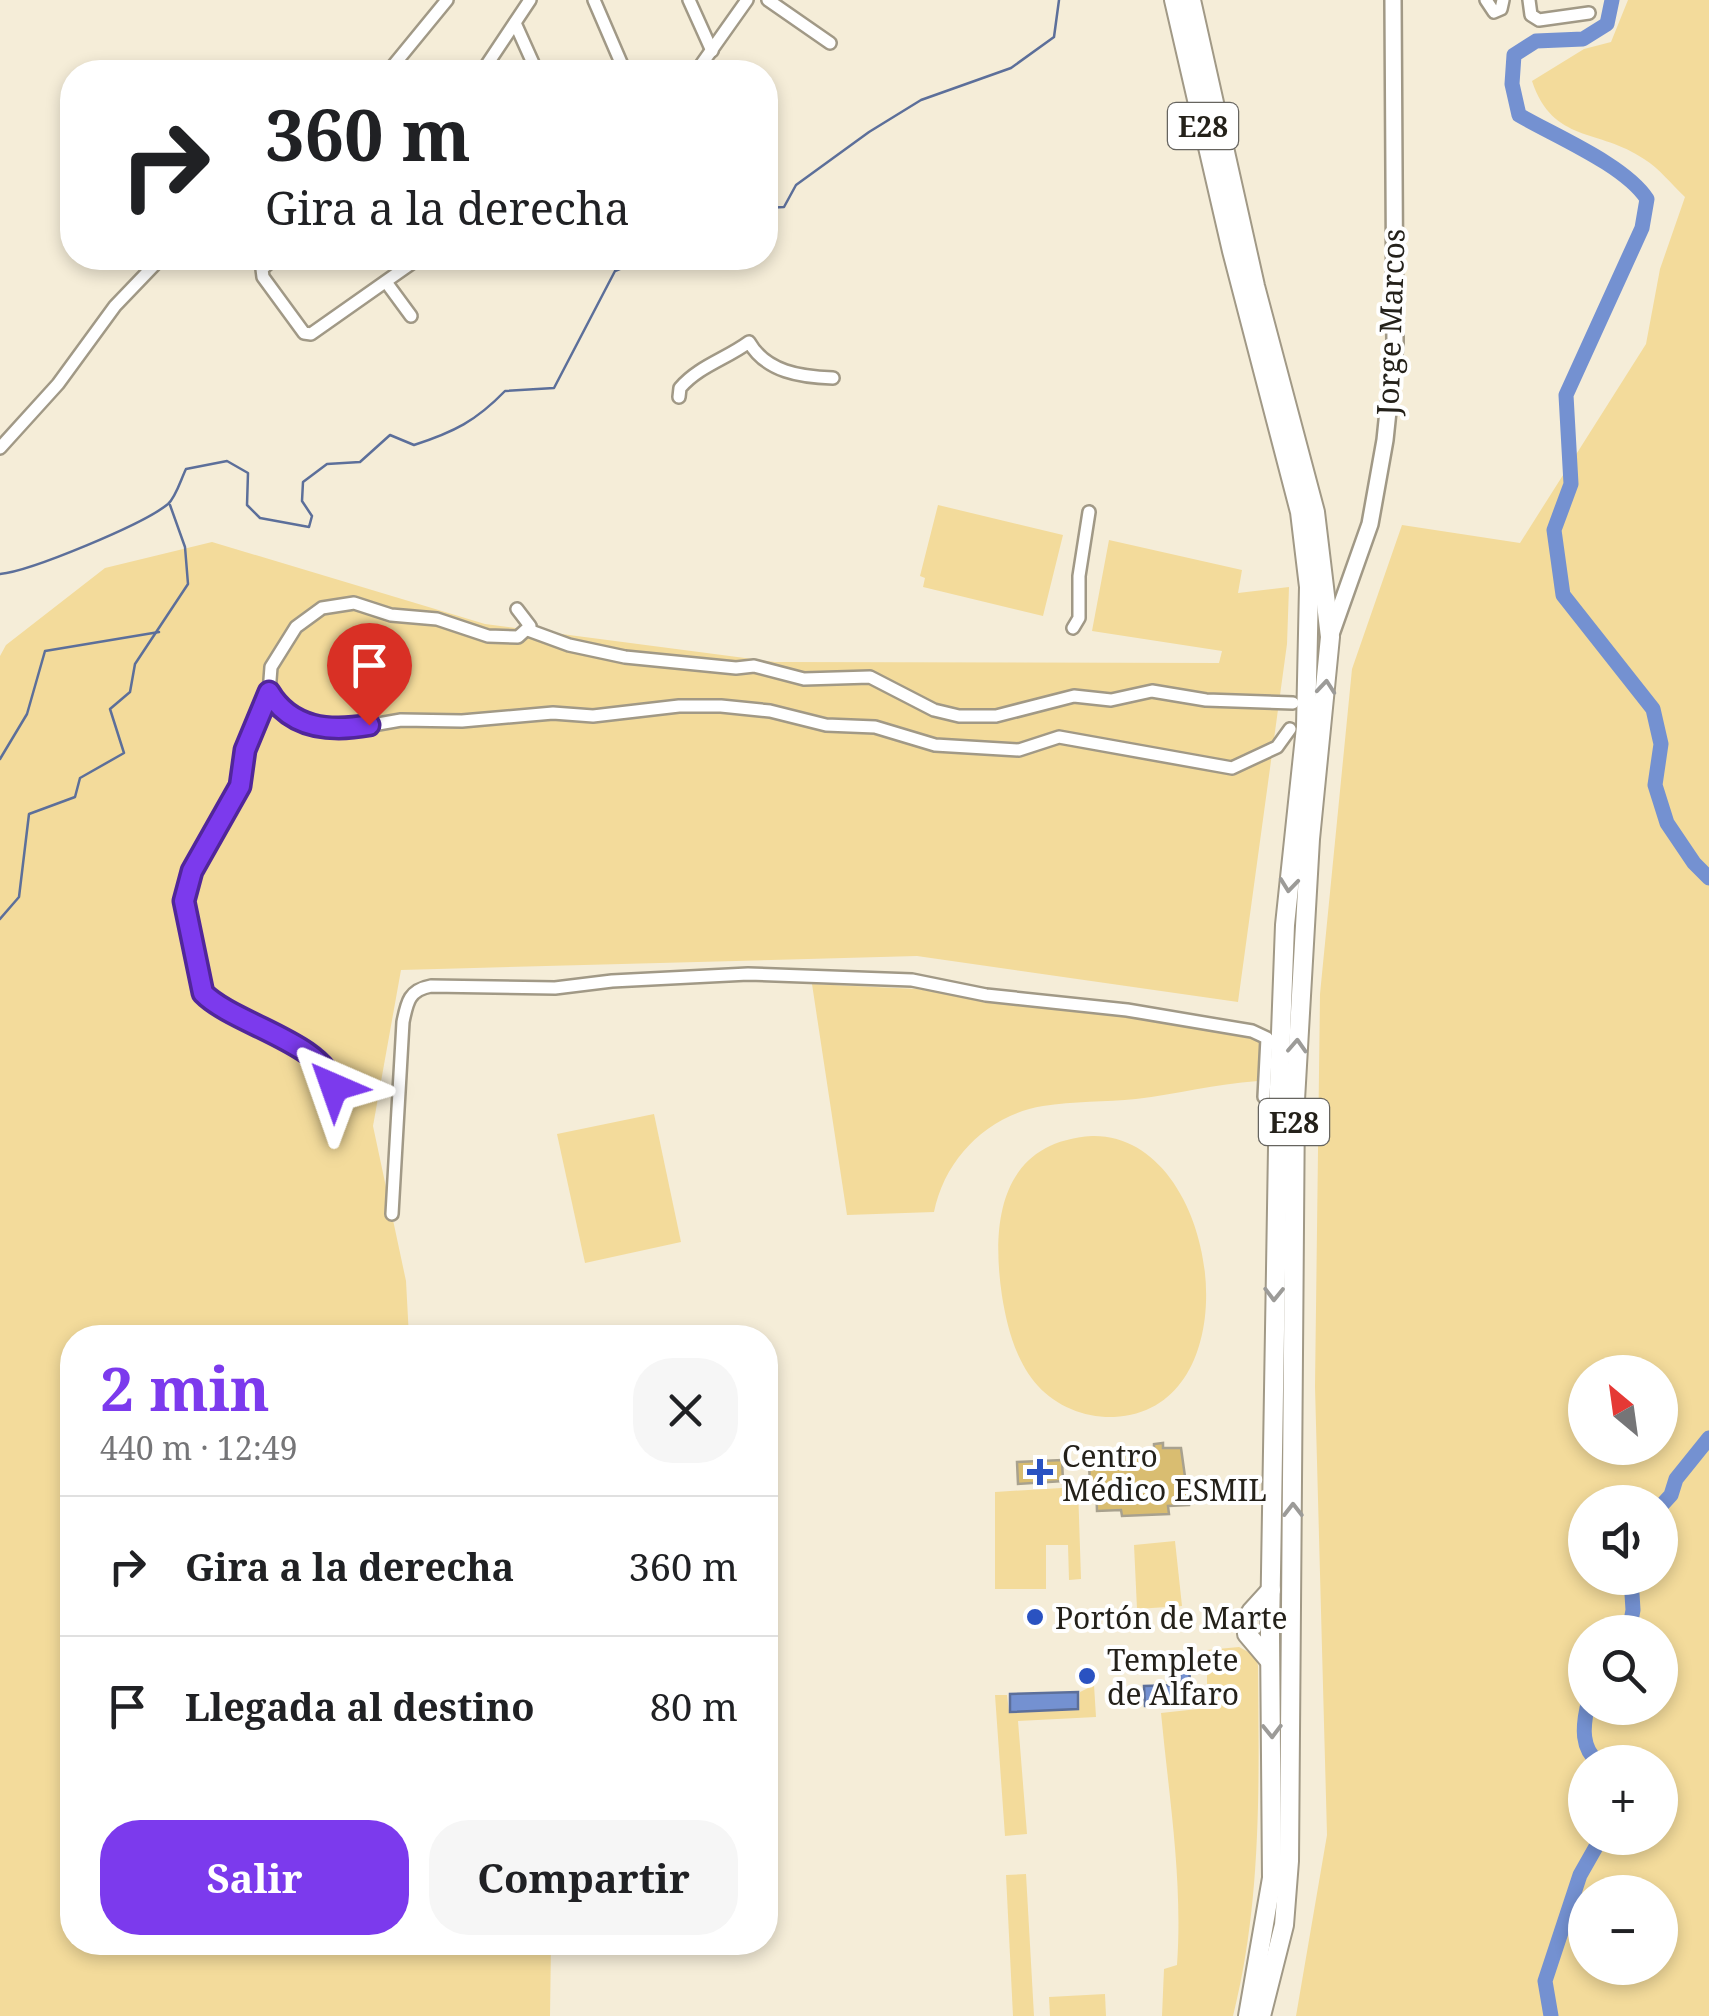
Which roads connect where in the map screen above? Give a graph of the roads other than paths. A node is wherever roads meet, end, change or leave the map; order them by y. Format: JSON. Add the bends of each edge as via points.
{"nodes":[{"id":1,"x":446,"y":0,"type":"edge"},
{"id":2,"x":530,"y":0,"type":"edge"},
{"id":3,"x":594,"y":0,"type":"edge"},
{"id":4,"x":690,"y":0,"type":"edge"},
{"id":5,"x":747,"y":0,"type":"edge"},
{"id":6,"x":768,"y":0,"type":"edge"},
{"id":7,"x":1174,"y":0,"type":"edge"},
{"id":8,"x":1191,"y":0,"type":"edge"},
{"id":9,"x":1393,"y":0,"type":"edge"},
{"id":10,"x":1486,"y":0,"type":"edge"},
{"id":11,"x":1503,"y":0,"type":"edge"},
{"id":12,"x":1529,"y":0,"type":"edge"},
{"id":13,"x":1588,"y":13,"type":"dead end"},
{"id":14,"x":737,"y":14,"type":"junction"},
{"id":15,"x":698,"y":22,"type":"junction"},
{"id":16,"x":515,"y":23,"type":"junction"},
{"id":17,"x":830,"y":42,"type":"dead end"},
{"id":18,"x":712,"y":51,"type":"junction"},
{"id":19,"x":398,"y":60,"type":"edge"},
{"id":20,"x":490,"y":60,"type":"edge"},
{"id":21,"x":532,"y":60,"type":"edge"},
{"id":22,"x":620,"y":60,"type":"edge"},
{"id":23,"x":705,"y":60,"type":"edge"},
{"id":24,"x":1239,"y":249,"type":"junction"},
{"id":25,"x":150,"y":270,"type":"edge"},
{"id":26,"x":262,"y":270,"type":"edge"},
{"id":27,"x":402,"y":270,"type":"edge"},
{"id":28,"x":386,"y":282,"type":"junction"},
{"id":29,"x":411,"y":316,"type":"dead end"},
{"id":30,"x":833,"y":378,"type":"dead end"},
{"id":31,"x":678,"y":397,"type":"dead end"},
{"id":32,"x":0,"y":448,"type":"edge"},
{"id":33,"x":1089,"y":512,"type":"dead end"},
{"id":34,"x":517,"y":609,"type":"dead end"},
{"id":35,"x":1073,"y":628,"type":"dead end"},
{"id":36,"x":528,"y":630,"type":"junction"},
{"id":37,"x":1330,"y":637,"type":"junction"},
{"id":38,"x":269,"y":692,"type":"junction"},
{"id":39,"x":1293,"y":703,"type":"dead end"},
{"id":40,"x":1290,"y":729,"type":"dead end"},
{"id":41,"x":346,"y":1092,"type":"dead end"},
{"id":42,"x":1264,"y":1097,"type":"dead end"},
{"id":43,"x":392,"y":1214,"type":"dead end"},
{"id":44,"x":1271,"y":1589,"type":"junction"},
{"id":45,"x":1251,"y":1612,"type":"dead end"},
{"id":46,"x":1246,"y":1634,"type":"dead end"},
{"id":47,"x":1271,"y":1663,"type":"junction"},
{"id":48,"x":1248,"y":2016,"type":"edge"},
{"id":49,"x":1260,"y":2016,"type":"edge"}],
"edges":[{"from":1,"to":19,"type":"street"},
{"from":2,"to":16,"type":"street"},
{"from":3,"to":22,"type":"street"},
{"from":4,"to":15,"type":"street"},
{"from":5,"to":14,"type":"street"},
{"from":6,"to":17,"type":"street"},
{"from":7,"to":24,"type":"main road","number":"E28"},
{"from":8,"to":24,"type":"main road","number":"E28"},
{"from":9,"to":37,"type":"main road","name":"Jorge Marcos","via":[[1389,402],[1370,524]]},
{"from":10,"to":11,"type":"street","via":[[1494,12]]},
{"from":12,"to":13,"type":"street","via":[[1530,15],[1539,20]]},
{"from":14,"to":15,"type":"street","via":[[714,28]]},
{"from":14,"to":18,"type":"street"},
{"from":15,"to":18,"type":"street"},
{"from":16,"to":20,"type":"street"},
{"from":16,"to":21,"type":"street"},
{"from":18,"to":23,"type":"street"},
{"from":24,"to":37,"type":"main road","number":"E28","via":[[1315,512]]},
{"from":24,"to":44,"type":"main road","number":"E28","one_way":true,"via":[[1300,512],[1309,587],[1306,727],[1285,925]]},
{"from":25,"to":32,"type":"street"},
{"from":26,"to":28,"type":"street","via":[[304,333],[319,331]]},
{"from":27,"to":28,"type":"street"},
{"from":28,"to":29,"type":"street"},
{"from":30,"to":31,"type":"street","via":[[791,373],[748,342],[700,368]]},
{"from":33,"to":35,"type":"street"},
{"from":34,"to":36,"type":"street"},
{"from":36,"to":38,"type":"street","via":[[518,637],[488,636],[437,619],[335,605],[304,620],[285,640],[270,667]]},
{"from":36,"to":39,"type":"street","via":[[624,657],[754,666],[804,678],[870,677],[959,716],[1152,690],[1206,700]]},
{"from":49,"to":37,"type":"main road","number":"E28","one_way":true,"via":[[1284,1926],[1289,1861],[1294,1100]]},
{"from":38,"to":40,"type":"street","via":[[286,714],[344,730],[401,720],[721,706],[875,727],[935,745],[1019,750],[1058,737],[1232,768],[1277,746]]},
{"from":38,"to":41,"type":"street","via":[[245,750],[240,786],[192,871],[184,911],[203,993],[311,1058]]},
{"from":42,"to":43,"type":"street","via":[[1267,1038],[1252,1031],[912,980],[748,974],[556,988],[431,986],[407,1000],[403,1022]]},
{"from":44,"to":45,"type":"main road"},
{"from":44,"to":47,"type":"main road","number":"E28"},
{"from":46,"to":47,"type":"main road"},
{"from":47,"to":48,"type":"main road","number":"E28","one_way":true,"via":[[1272,1878]]}]}
